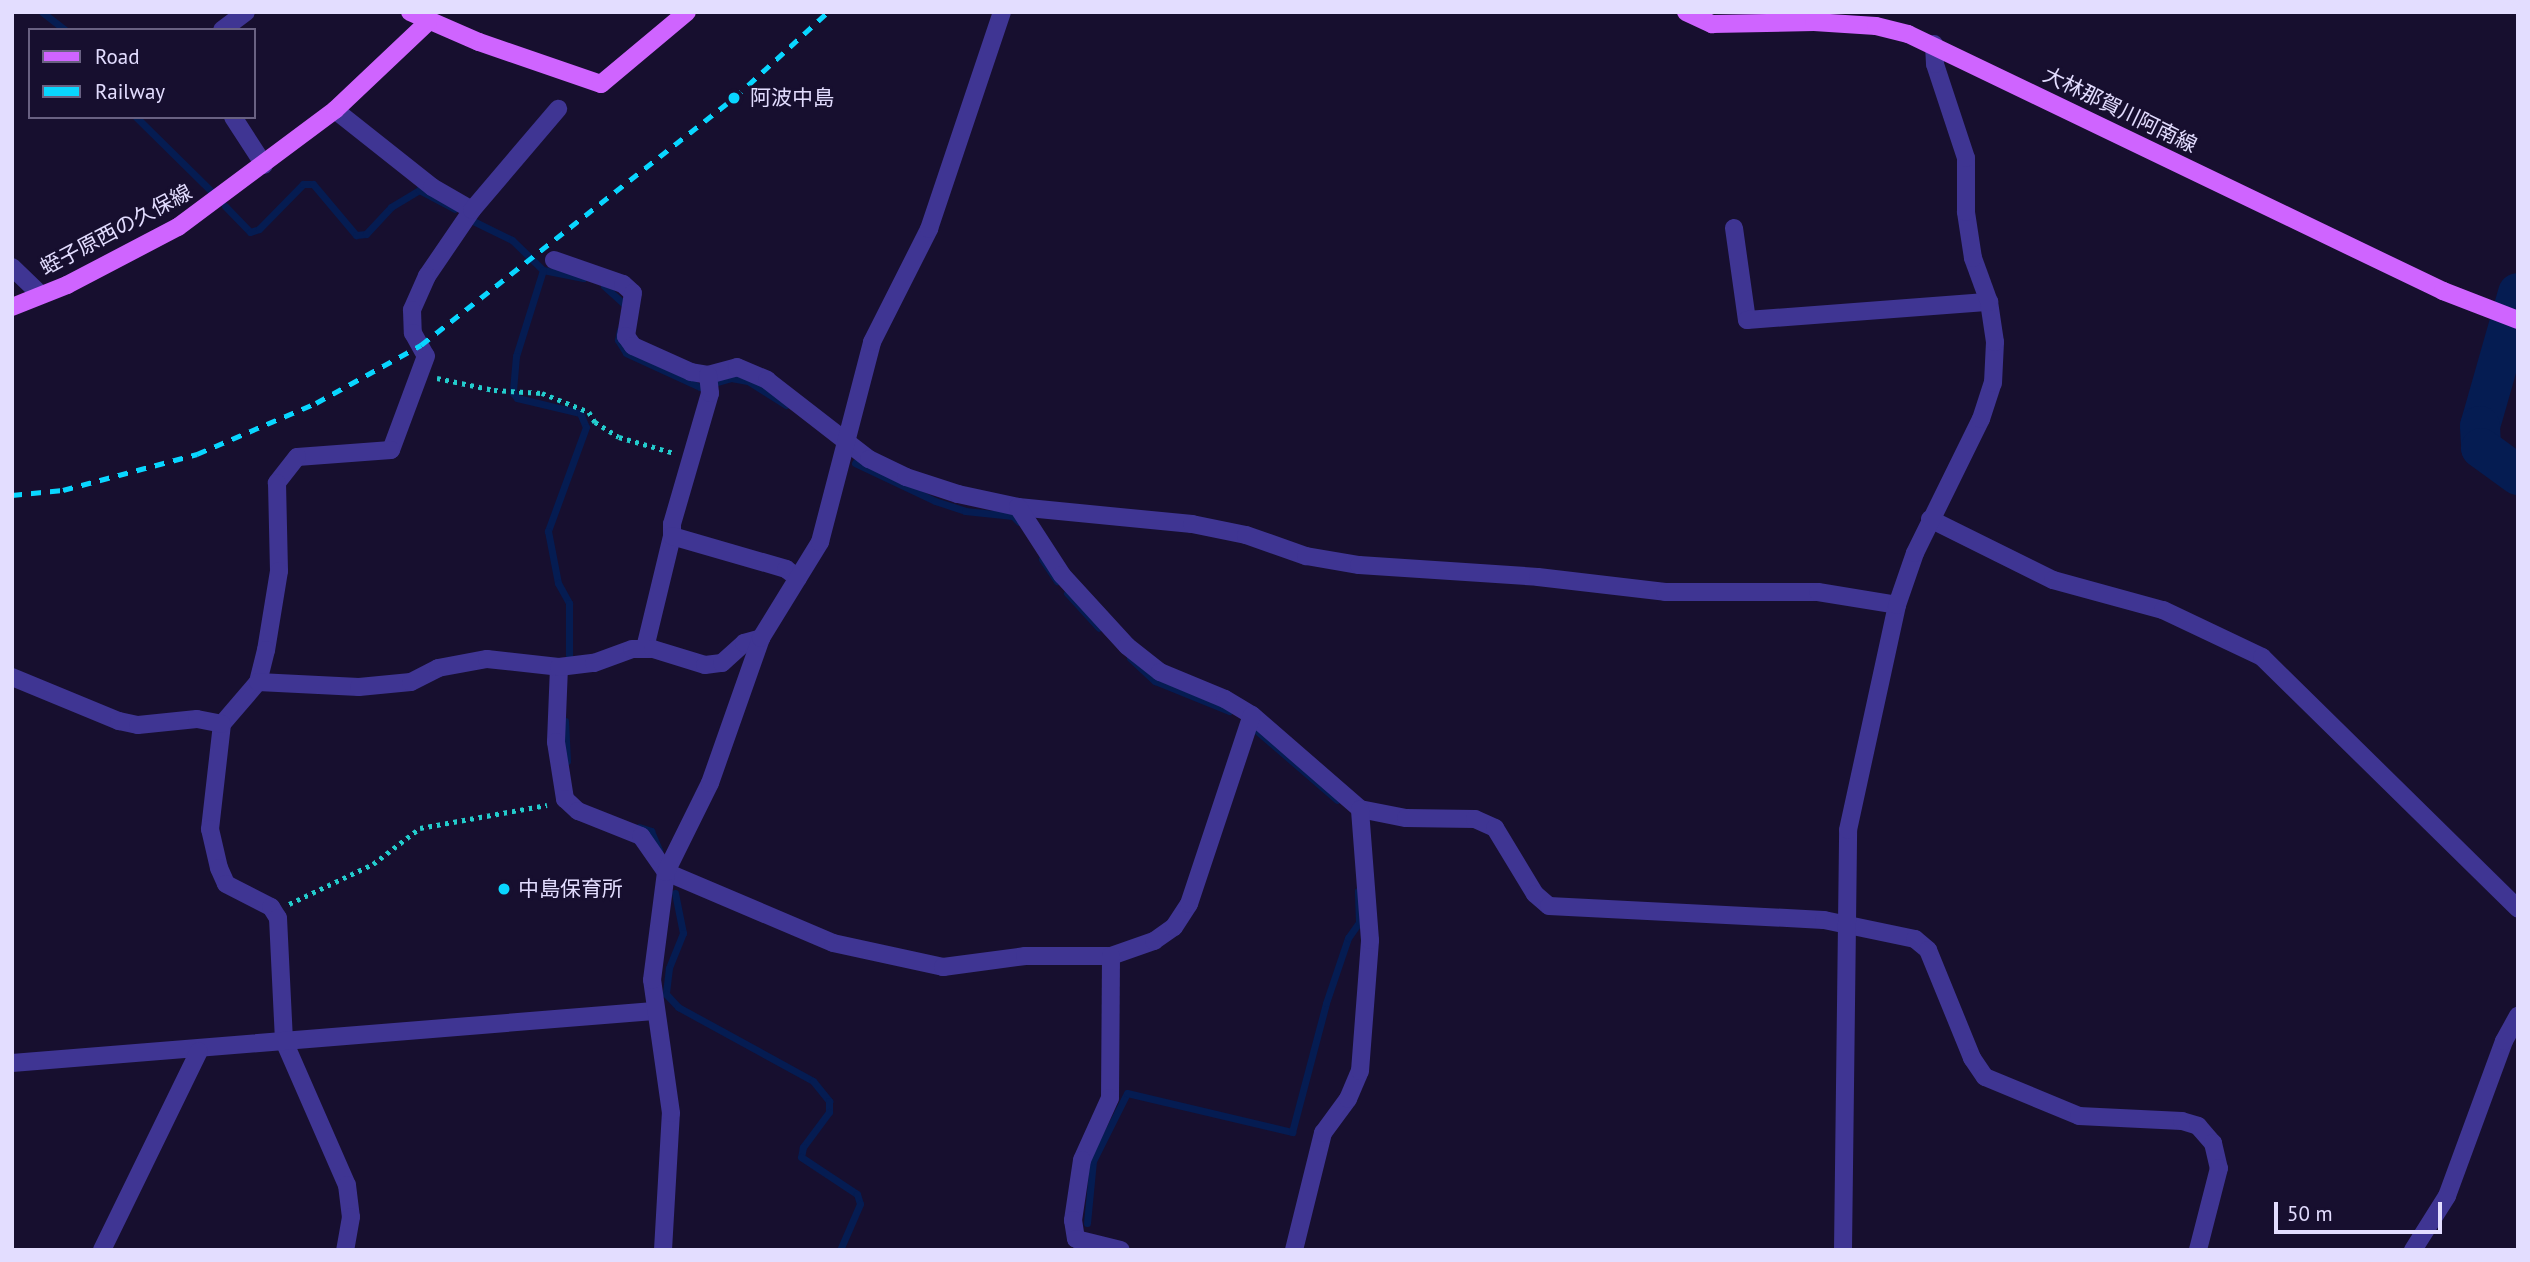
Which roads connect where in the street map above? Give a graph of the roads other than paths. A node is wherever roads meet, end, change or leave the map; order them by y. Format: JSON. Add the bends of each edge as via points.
{"nodes":[{"id":1,"x":246,"y":12,"type":"edge"},
{"id":2,"x":410,"y":12,"type":"edge"},
{"id":3,"x":687,"y":12,"type":"edge"},
{"id":4,"x":1002,"y":12,"type":"edge"},
{"id":5,"x":1688,"y":13,"type":"edge"},
{"id":6,"x":433,"y":17,"type":"edge"},
{"id":7,"x":225,"y":28,"type":"edge"},
{"id":8,"x":1934,"y":44,"type":"junction"},
{"id":9,"x":558,"y":109,"type":"dead end"},
{"id":10,"x":335,"y":110,"type":"junction"},
{"id":11,"x":234,"y":119,"type":"edge"},
{"id":12,"x":264,"y":164,"type":"junction"},
{"id":13,"x":468,"y":215,"type":"junction"},
{"id":14,"x":1734,"y":228,"type":"dead end"},
{"id":15,"x":554,"y":260,"type":"dead end"},
{"id":16,"x":12,"y":267,"type":"edge"},
{"id":17,"x":41,"y":295,"type":"junction"},
{"id":18,"x":1989,"y":302,"type":"junction"},
{"id":19,"x":12,"y":307,"type":"edge"},
{"id":20,"x":2518,"y":320,"type":"edge"},
{"id":21,"x":709,"y":383,"type":"junction"},
{"id":22,"x":846,"y":442,"type":"junction"},
{"id":23,"x":1018,"y":507,"type":"junction"},
{"id":24,"x":1930,"y":519,"type":"junction"},
{"id":25,"x":672,"y":536,"type":"junction"},
{"id":26,"x":798,"y":578,"type":"junction"},
{"id":27,"x":1897,"y":605,"type":"junction"},
{"id":28,"x":761,"y":638,"type":"junction"},
{"id":29,"x":645,"y":649,"type":"junction"},
{"id":30,"x":559,"y":667,"type":"junction"},
{"id":31,"x":12,"y":677,"type":"edge"},
{"id":32,"x":258,"y":682,"type":"junction"},
{"id":33,"x":1249,"y":720,"type":"junction"},
{"id":34,"x":222,"y":724,"type":"junction"},
{"id":35,"x":1360,"y":809,"type":"junction"},
{"id":36,"x":666,"y":872,"type":"junction"},
{"id":37,"x":2518,"y":909,"type":"edge"},
{"id":38,"x":1845,"y":925,"type":"junction"},
{"id":39,"x":1111,"y":956,"type":"junction"},
{"id":40,"x":654,"y":1012,"type":"junction"},
{"id":41,"x":2518,"y":1016,"type":"edge"},
{"id":42,"x":284,"y":1041,"type":"junction"},
{"id":43,"x":199,"y":1051,"type":"junction"},
{"id":44,"x":17,"y":1063,"type":"edge"},
{"id":45,"x":12,"y":1080,"type":"edge"},
{"id":46,"x":102,"y":1250,"type":"edge"},
{"id":47,"x":345,"y":1250,"type":"edge"},
{"id":48,"x":663,"y":1250,"type":"edge"},
{"id":49,"x":1121,"y":1250,"type":"edge"},
{"id":50,"x":1294,"y":1250,"type":"edge"},
{"id":51,"x":1843,"y":1250,"type":"edge"},
{"id":52,"x":2198,"y":1250,"type":"edge"},
{"id":53,"x":2413,"y":1250,"type":"edge"}],
"edges":[{"from":1,"to":7,"type":"street"},
{"from":2,"to":6,"type":"main road"},
{"from":3,"to":6,"type":"main road","via":[[601,84]]},
{"from":4,"to":22,"type":"street","via":[[929,229],[872,342]]},
{"from":5,"to":8,"type":"main road","name":"大林那賀川阿南線","via":[[1712,24],[1741,27],[1814,22],[1876,26]]},
{"from":6,"to":10,"type":"main road","name":"蛭子原西の久保線"},
{"from":8,"to":18,"type":"street","via":[[1935,64],[1966,158],[1971,247]]},
{"from":8,"to":20,"type":"main road","name":"大林那賀川阿南線","via":[[2443,291]]},
{"from":9,"to":13,"type":"street"},
{"from":10,"to":12,"type":"main road","name":"蛭子原西の久保線"},
{"from":10,"to":13,"type":"street"},
{"from":11,"to":12,"type":"street"},
{"from":12,"to":17,"type":"main road","name":"蛭子原西の久保線","via":[[178,227]]},
{"from":13,"to":32,"type":"street","via":[[427,276],[412,310],[413,333],[426,356],[391,450],[313,453],[286,466],[275,495],[279,571]]},
{"from":14,"to":18,"type":"street","via":[[1746,320]]},
{"from":15,"to":21,"type":"street","via":[[623,284],[633,293],[626,336],[634,346]]},
{"from":16,"to":17,"type":"street"},
{"from":17,"to":19,"type":"main road","name":"蛭子原西の久保線"},
{"from":18,"to":24,"type":"street","via":[[1993,383],[1981,419]]},
{"from":21,"to":22,"type":"street","via":[[737,367],[767,380]]},
{"from":21,"to":25,"type":"street"},
{"from":22,"to":23,"type":"street","via":[[906,477]]},
{"from":22,"to":26,"type":"street","via":[[820,542]]},
{"from":23,"to":27,"type":"street","via":[[1192,524],[1246,535],[1306,556],[1359,565],[1538,577],[1664,592],[1818,592]]},
{"from":23,"to":33,"type":"street","via":[[1062,575],[1127,646],[1160,672],[1225,699]]},
{"from":24,"to":27,"type":"street"},
{"from":24,"to":37,"type":"street","via":[[2053,580],[2164,610],[2262,657]]},
{"from":25,"to":26,"type":"street","via":[[786,569]]},
{"from":25,"to":29,"type":"street"},
{"from":26,"to":28,"type":"street"},
{"from":27,"to":38,"type":"street","via":[[1848,830]]},
{"from":28,"to":29,"type":"street","via":[[744,643],[722,663],[705,665]]},
{"from":28,"to":36,"type":"street","via":[[710,783]]},
{"from":29,"to":30,"type":"street"},
{"from":30,"to":32,"type":"street","via":[[487,659],[438,668],[411,682],[359,687]]},
{"from":30,"to":36,"type":"street","via":[[556,742],[565,799],[578,811],[641,836]]},
{"from":31,"to":34,"type":"street","via":[[119,721],[197,719]]},
{"from":32,"to":34,"type":"street"},
{"from":33,"to":35,"type":"street"},
{"from":33,"to":39,"type":"street","via":[[1189,904],[1174,927],[1154,941]]},
{"from":34,"to":42,"type":"street","via":[[210,829],[226,884],[271,907],[282,943]]},
{"from":35,"to":38,"type":"street","via":[[1406,818],[1475,819],[1495,828],[1535,894],[1549,906]]},
{"from":35,"to":50,"type":"street","via":[[1370,940],[1360,1071],[1348,1099],[1323,1133]]},
{"from":36,"to":39,"type":"street","via":[[833,943],[943,967],[1025,956]]},
{"from":36,"to":40,"type":"street","via":[[652,980]]},
{"from":38,"to":51,"type":"street"},
{"from":38,"to":52,"type":"street","via":[[1915,939],[1927,950],[1972,1058],[1985,1077],[2079,1116],[2182,1121],[2197,1126],[2213,1143],[2219,1168]]},
{"from":39,"to":49,"type":"street","via":[[1111,1098],[1082,1160],[1073,1220],[1076,1239]]},
{"from":40,"to":42,"type":"street"},
{"from":40,"to":48,"type":"street","via":[[671,1113]]},
{"from":41,"to":53,"type":"street","via":[[2499,1052],[2447,1196]]},
{"from":42,"to":43,"type":"street"},
{"from":42,"to":47,"type":"street","via":[[347,1185],[351,1217]]},
{"from":43,"to":44,"type":"street"},
{"from":43,"to":46,"type":"street"},
{"from":44,"to":45,"type":"street"}]}
